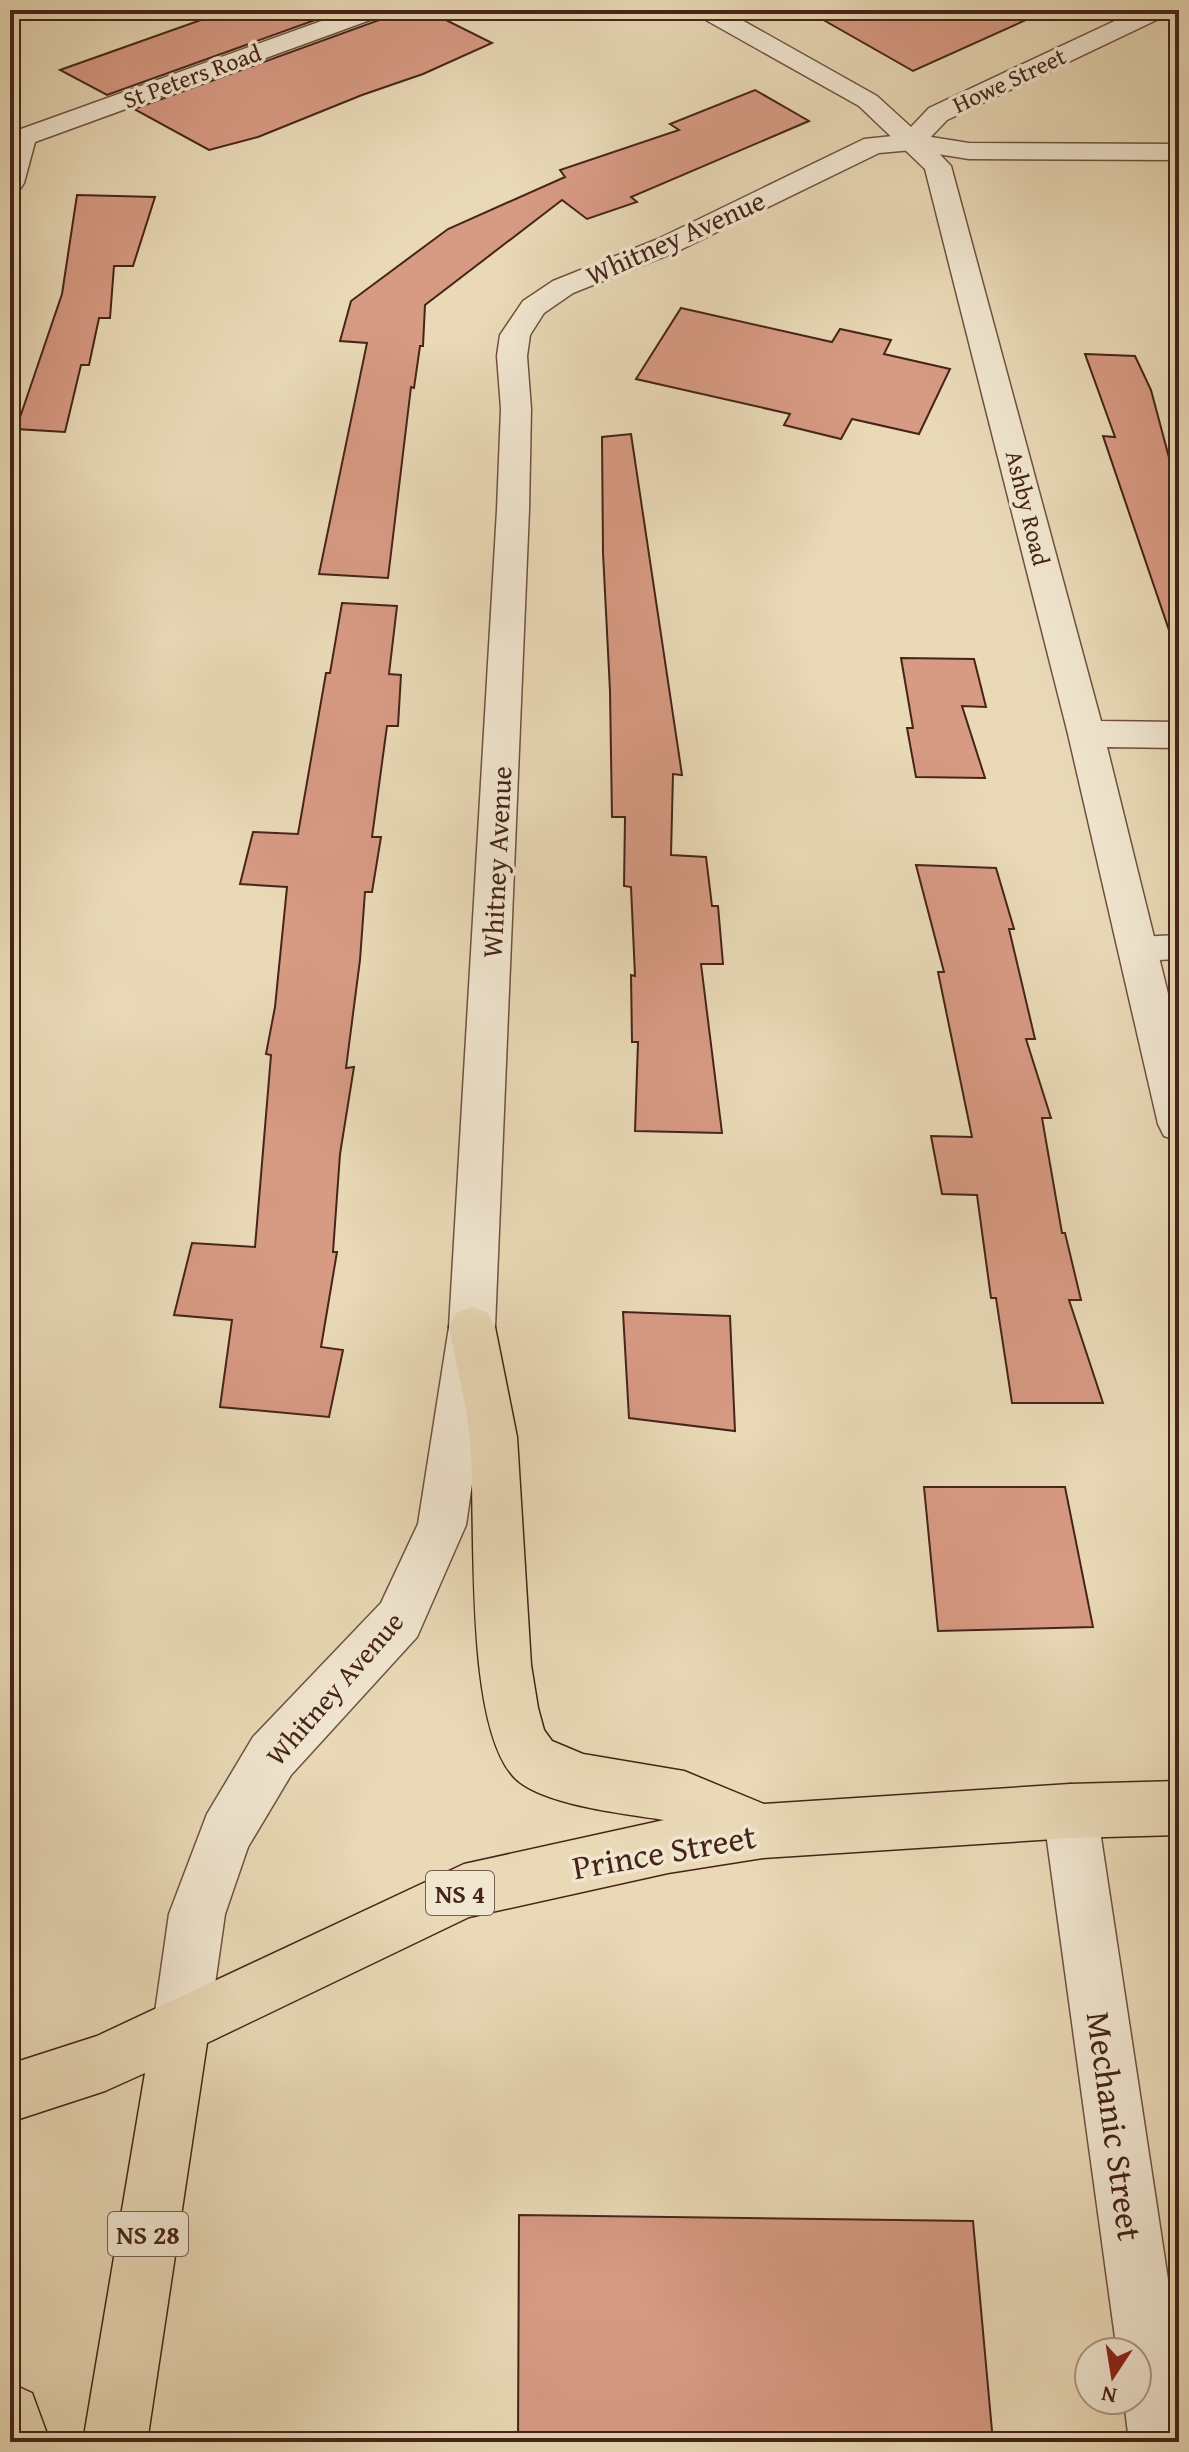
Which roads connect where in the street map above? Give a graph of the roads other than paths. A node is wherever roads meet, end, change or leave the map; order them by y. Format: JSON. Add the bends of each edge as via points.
{"nodes":[{"id":1,"x":375,"y":10,"type":"edge"},
{"id":2,"x":706,"y":10,"type":"edge"},
{"id":3,"x":1158,"y":10,"type":"edge"},
{"id":4,"x":16,"y":139,"type":"edge"},
{"id":5,"x":912,"y":142,"type":"junction"},
{"id":6,"x":1179,"y":152,"type":"edge"},
{"id":7,"x":10,"y":183,"type":"edge"},
{"id":8,"x":1086,"y":734,"type":"junction"},
{"id":9,"x":1179,"y":735,"type":"edge"},
{"id":10,"x":1179,"y":947,"type":"edge"},
{"id":11,"x":1137,"y":949,"type":"junction"},
{"id":12,"x":1179,"y":1124,"type":"edge"},
{"id":13,"x":472,"y":1327,"type":"junction"},
{"id":14,"x":1179,"y":1808,"type":"edge"},
{"id":15,"x":1070,"y":1811,"type":"junction"},
{"id":16,"x":763,"y":1831,"type":"junction"},
{"id":17,"x":181,"y":2026,"type":"junction"},
{"id":18,"x":10,"y":2093,"type":"edge"},
{"id":19,"x":10,"y":2415,"type":"edge"},
{"id":20,"x":18,"y":2442,"type":"edge"},
{"id":21,"x":115,"y":2442,"type":"edge"},
{"id":22,"x":1161,"y":2442,"type":"edge"}],
"edges":[{"from":1,"to":4,"type":"street","name":"St Peters Road"},
{"from":2,"to":5,"type":"street","name":"Ashby Road","via":[[868,101]]},
{"from":3,"to":5,"type":"street","name":"Howe Street","via":[[938,114]]},
{"from":4,"to":7,"type":"street"},
{"from":5,"to":6,"type":"street","name":"Whitney Avenue","via":[[969,151]]},
{"from":5,"to":8,"type":"street","name":"Ashby Road","via":[[938,166]]},
{"from":5,"to":13,"type":"street","name":"Whitney Avenue","via":[[873,145],[668,245],[590,274],[542,300],[518,326],[512,356],[513,510]]},
{"from":8,"to":9,"type":"street"},
{"from":8,"to":11,"type":"street","name":"Ashby Road"},
{"from":10,"to":11,"type":"lane"},
{"from":11,"to":12,"type":"street","name":"Ashby Road"},
{"from":13,"to":16,"type":"main road","via":[[495,1449],[497,1551],[519,1740],[530,1758],[561,1775],[677,1796]]},
{"from":13,"to":17,"type":"street","name":"Whitney Avenue","via":[[442,1525],[399,1620],[272,1756],[226,1833],[197,1914]]},
{"from":14,"to":15,"type":"main road","name":"Prince Street","number":"NS 4"},
{"from":15,"to":16,"type":"main road","name":"Prince Street","number":"NS 4"},
{"from":15,"to":22,"type":"street","name":"Mechanic Street"},
{"from":16,"to":17,"type":"main road","name":"Prince Street","number":"NS 4","via":[[464,1891]]},
{"from":17,"to":18,"type":"main road","number":"NS 4","via":[[105,2062]]},
{"from":17,"to":21,"type":"main road","number":"NS 28"},
{"from":19,"to":20,"type":"main road"}]}
